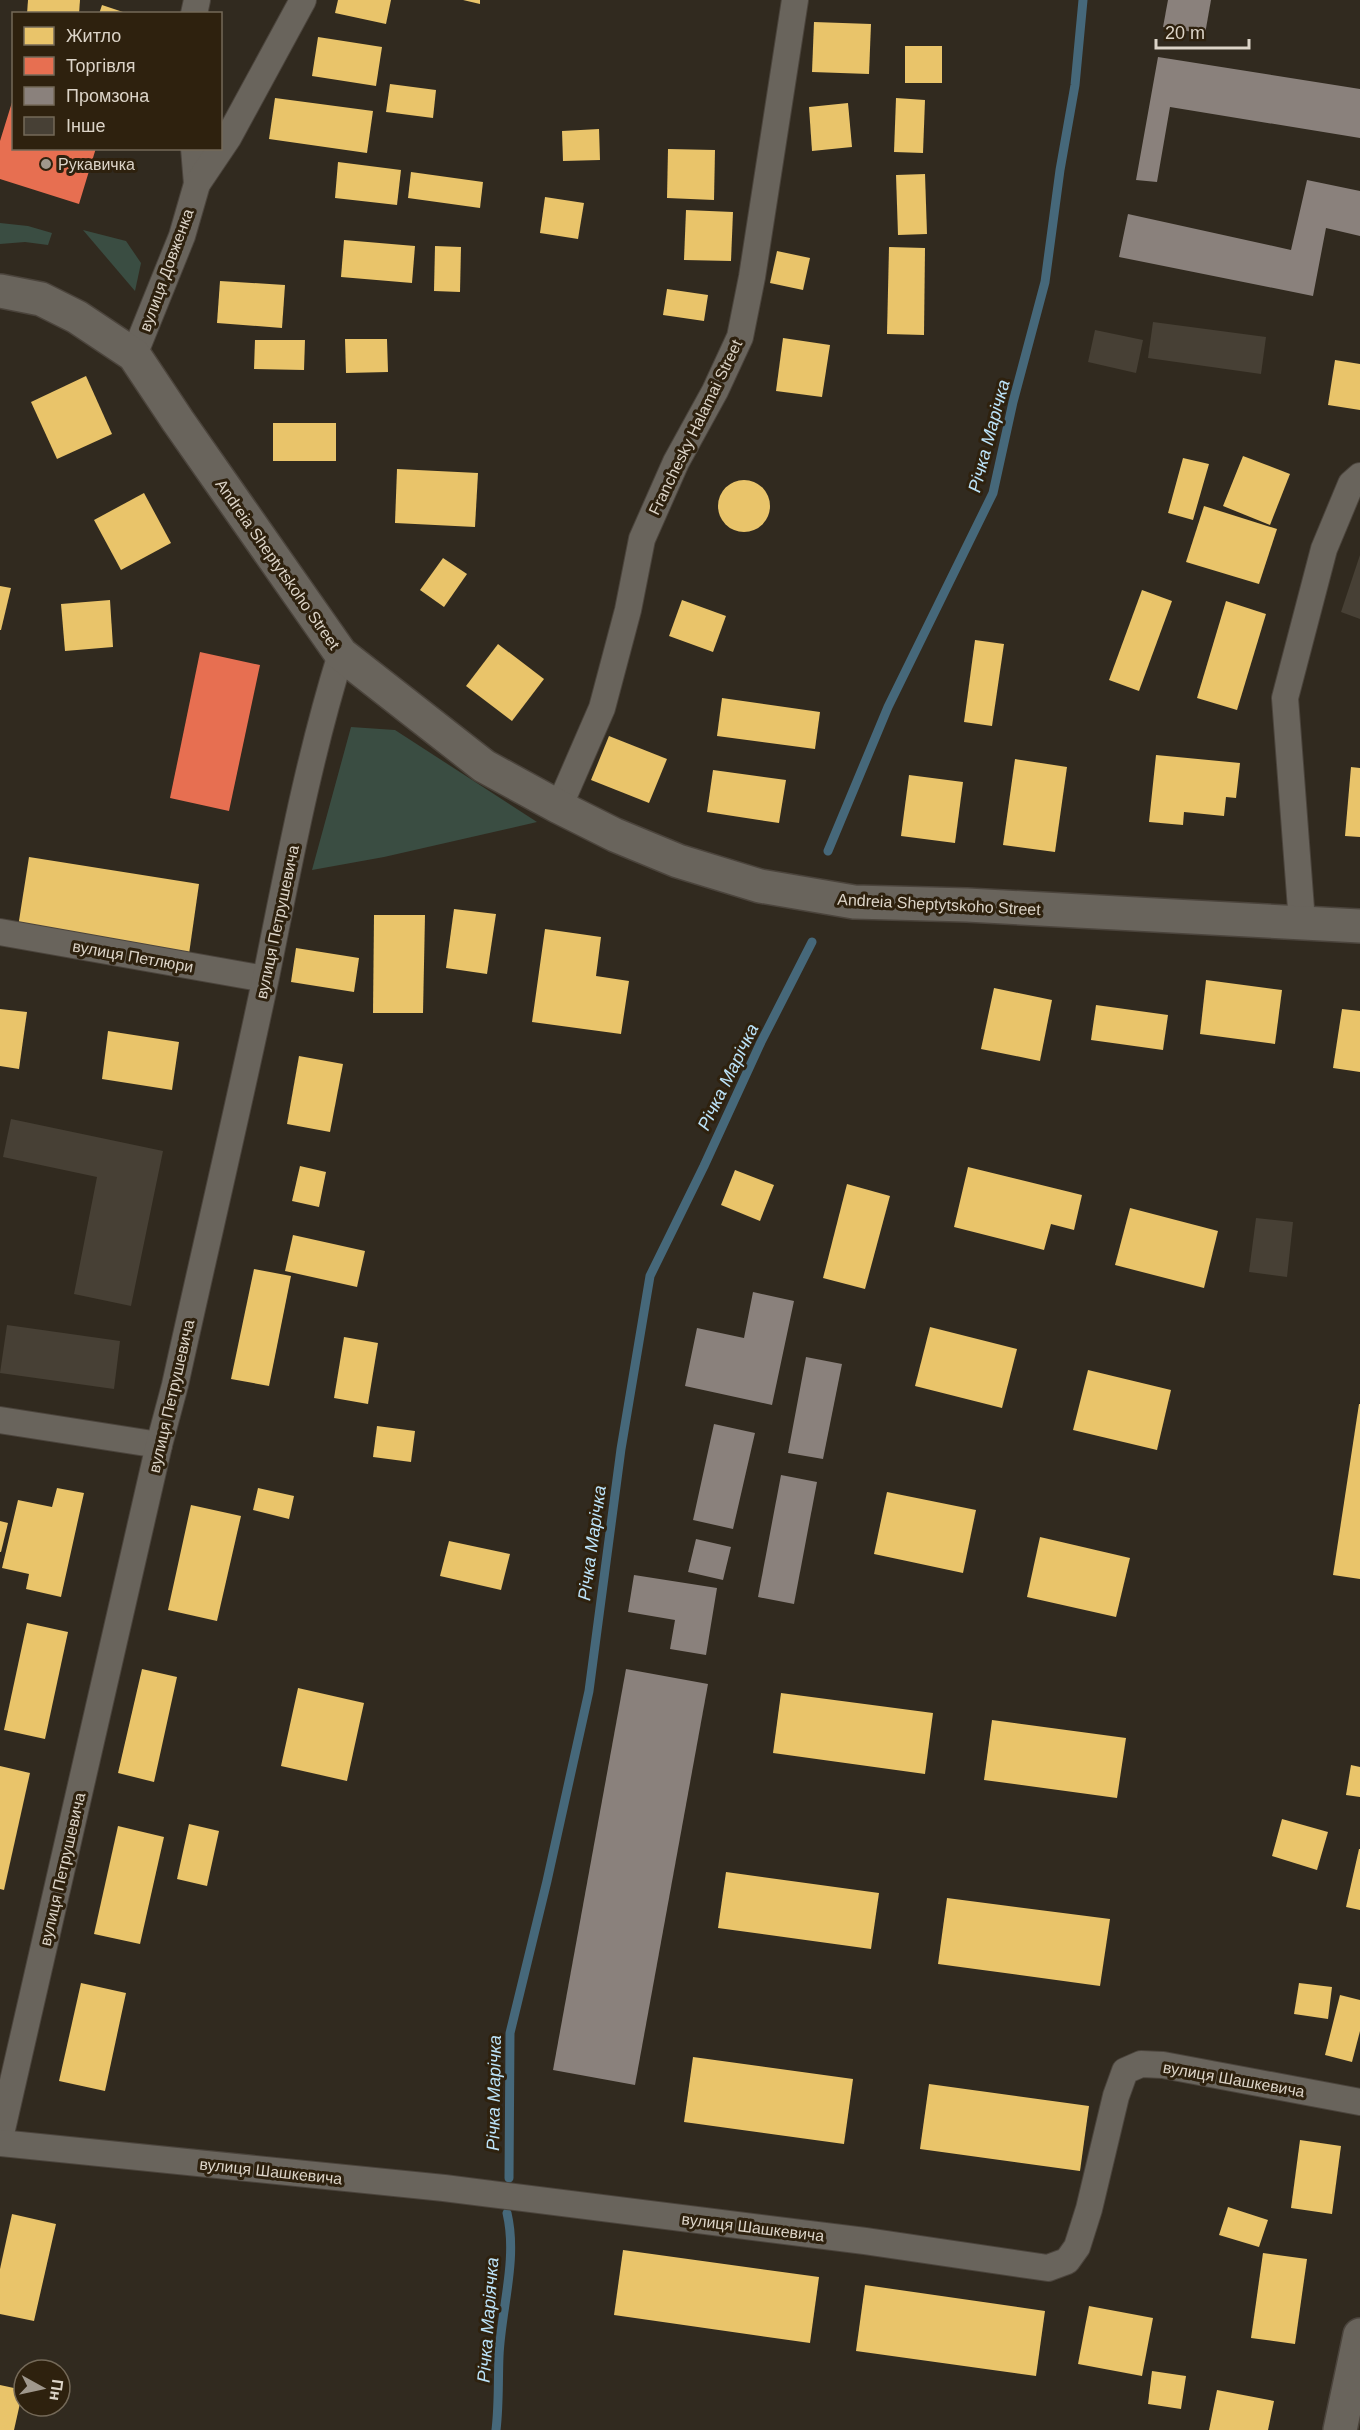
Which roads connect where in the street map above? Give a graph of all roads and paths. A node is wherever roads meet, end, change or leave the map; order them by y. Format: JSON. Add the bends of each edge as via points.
{"nodes":[{"id":1,"x":303,"y":0,"type":"edge"},
{"id":2,"x":795,"y":0,"type":"edge"},
{"id":3,"x":222,"y":147,"type":"edge"},
{"id":4,"x":194,"y":150,"type":"edge"},
{"id":5,"x":220,"y":150,"type":"edge"},
{"id":6,"x":197,"y":183,"type":"junction"},
{"id":7,"x":0,"y":291,"type":"edge"},
{"id":8,"x":134,"y":355,"type":"junction"},
{"id":9,"x":1360,"y":476,"type":"edge"},
{"id":10,"x":341,"y":654,"type":"junction"},
{"id":11,"x":559,"y":807,"type":"junction"},
{"id":12,"x":1302,"y":922,"type":"junction"},
{"id":13,"x":1360,"y":926,"type":"edge"},
{"id":14,"x":0,"y":932,"type":"edge"},
{"id":15,"x":265,"y":979,"type":"junction"},
{"id":16,"x":0,"y":1420,"type":"edge"},
{"id":17,"x":159,"y":1445,"type":"junction"},
{"id":18,"x":1360,"y":2102,"type":"edge"},
{"id":19,"x":0,"y":2138,"type":"edge"},
{"id":20,"x":0,"y":2143,"type":"edge"},
{"id":21,"x":1360,"y":2335,"type":"edge"},
{"id":22,"x":1340,"y":2430,"type":"edge"}],
"edges":[{"from":1,"to":3,"type":"street","name":"вулиця Довженка"},
{"from":2,"to":11,"type":"street","name":"Franchesky Halamai Street","via":[[740,337],[676,462],[642,539],[602,708]]},
{"from":4,"to":6,"type":"street","name":"вулиця Довженка"},
{"from":5,"to":6,"type":"street","name":"вулиця Довженка"},
{"from":6,"to":8,"type":"street","name":"вулиця Довженка","via":[[182,236]]},
{"from":7,"to":8,"type":"street","name":"Andreia Sheptytskoho Street","via":[[50,303],[77,316]]},
{"from":8,"to":10,"type":"street","name":"Andreia Sheptytskoho Street"},
{"from":9,"to":12,"type":"street","via":[[1351,484],[1324,549],[1285,698]]},
{"from":10,"to":11,"type":"street","name":"Andreia Sheptytskoho Street","via":[[484,766]]},
{"from":10,"to":15,"type":"street","name":"вулиця Петрушевича","via":[[289,861]]},
{"from":11,"to":12,"type":"street","name":"Andreia Sheptytskoho Street","via":[[678,861],[760,886],[854,902]]},
{"from":12,"to":13,"type":"street","name":"Andreia Sheptytskoho Street"},
{"from":14,"to":15,"type":"street","name":"вулиця Петлюри"},
{"from":15,"to":17,"type":"street","name":"вулиця Петрушевича"},
{"from":16,"to":17,"type":"street"},
{"from":17,"to":19,"type":"street","name":"вулиця Петрушевича"},
{"from":18,"to":20,"type":"street","name":"вулиця Шашкевича","via":[[1163,2066],[1141,2064],[1125,2071],[1077,2247],[1067,2261],[1048,2268],[444,2188]]},
{"from":21,"to":22,"type":"street"}]}
